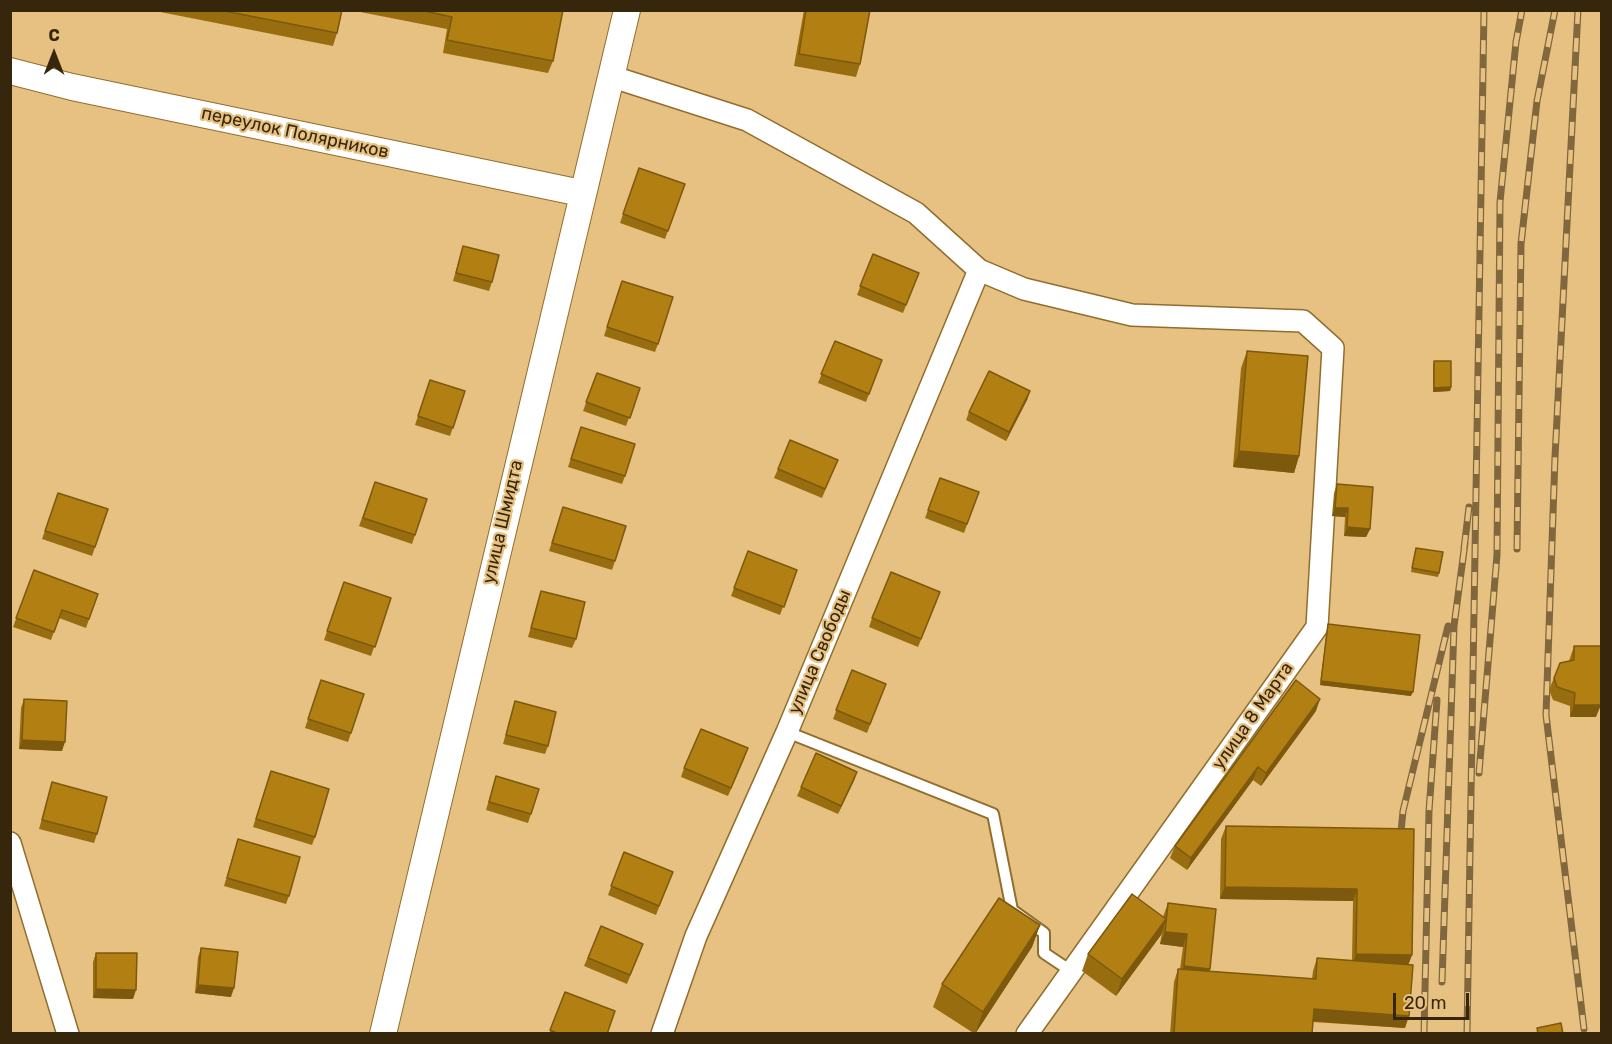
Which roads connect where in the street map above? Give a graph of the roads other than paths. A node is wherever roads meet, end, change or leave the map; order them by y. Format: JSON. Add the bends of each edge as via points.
{"nodes":[{"id":1,"x":627,"y":10,"type":"edge"},
{"id":2,"x":10,"y":71,"type":"edge"},
{"id":3,"x":610,"y":76,"type":"junction"},
{"id":4,"x":581,"y":193,"type":"junction"},
{"id":5,"x":979,"y":270,"type":"junction"},
{"id":6,"x":787,"y":732,"type":"junction"},
{"id":7,"x":10,"y":843,"type":"edge"},
{"id":8,"x":1071,"y":971,"type":"junction"},
{"id":9,"x":68,"y":1034,"type":"edge"},
{"id":10,"x":382,"y":1034,"type":"edge"},
{"id":11,"x":662,"y":1034,"type":"edge"},
{"id":12,"x":1027,"y":1034,"type":"edge"}],
"edges":[{"from":1,"to":3,"type":"street","name":"улица Шмидта"},
{"from":2,"to":4,"type":"street","name":"переулок Полярников"},
{"from":3,"to":4,"type":"street","name":"улица Шмидта"},
{"from":3,"to":5,"type":"street","via":[[747,120],[916,213]]},
{"from":4,"to":10,"type":"street","name":"улица Шмидта"},
{"from":5,"to":6,"type":"street","name":"улица Свободы"},
{"from":5,"to":8,"type":"street","name":"улица 8 Марта","via":[[1024,289],[1132,315],[1304,321],[1333,348],[1317,627]]},
{"from":6,"to":8,"type":"lane","via":[[993,814],[1012,910],[1044,933],[1044,953]]},
{"from":6,"to":11,"type":"street","name":"улица Свободы","via":[[696,936]]},
{"from":7,"to":9,"type":"street"},
{"from":8,"to":12,"type":"street","name":"улица 8 Марта"}]}
